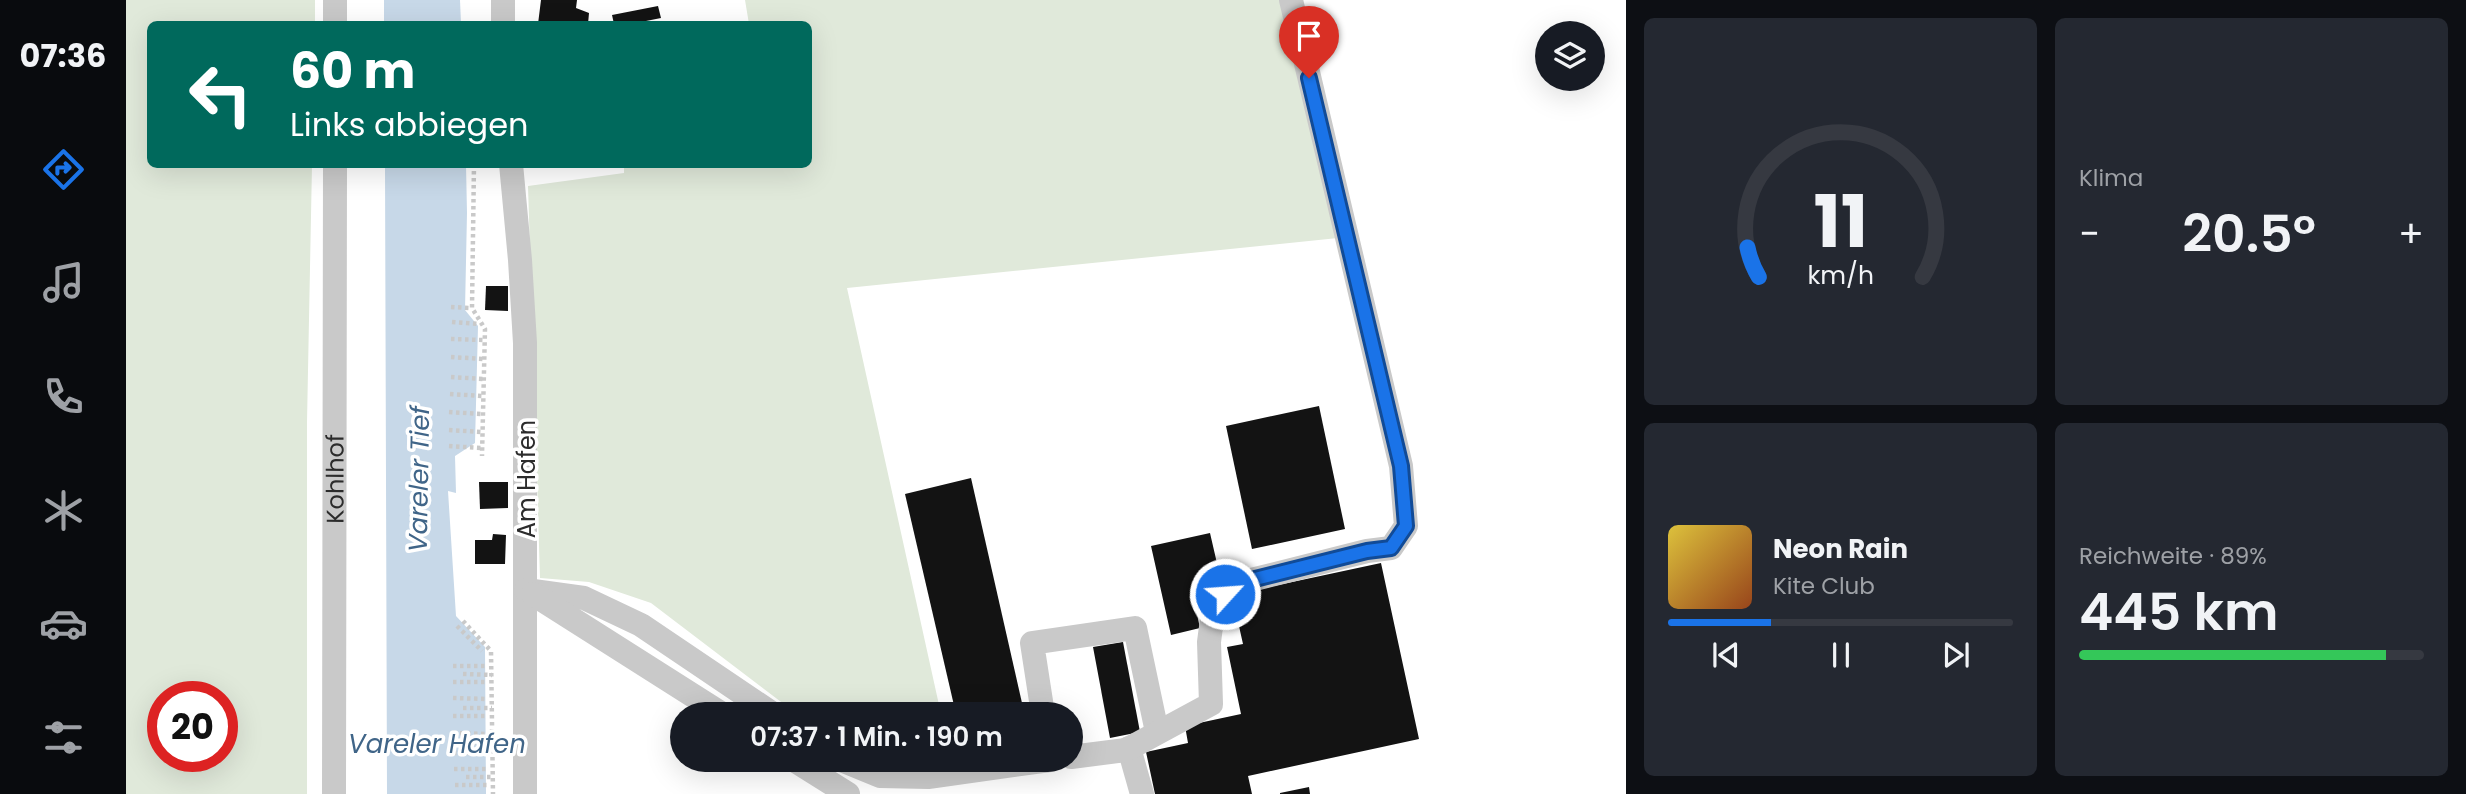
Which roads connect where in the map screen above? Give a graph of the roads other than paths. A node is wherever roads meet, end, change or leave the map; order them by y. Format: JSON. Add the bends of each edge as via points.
{"nodes":[{"id":1,"x":335,"y":0,"type":"edge"},
{"id":2,"x":503,"y":0,"type":"edge"},
{"id":3,"x":1291,"y":0,"type":"edge"},
{"id":4,"x":335,"y":21,"type":"edge"},
{"id":5,"x":503,"y":21,"type":"edge"},
{"id":6,"x":335,"y":168,"type":"edge"},
{"id":7,"x":511,"y":168,"type":"edge"},
{"id":8,"x":526,"y":590,"type":"junction"},
{"id":9,"x":703,"y":702,"type":"edge"},
{"id":10,"x":755,"y":702,"type":"edge"},
{"id":11,"x":1041,"y":702,"type":"edge"},
{"id":12,"x":1157,"y":732,"type":"junction"},
{"id":13,"x":1129,"y":748,"type":"junction"},
{"id":14,"x":1083,"y":755,"type":"edge"},
{"id":15,"x":813,"y":772,"type":"edge"},
{"id":16,"x":872,"y":772,"type":"edge"},
{"id":17,"x":964,"y":772,"type":"edge"},
{"id":18,"x":334,"y":794,"type":"edge"},
{"id":19,"x":525,"y":794,"type":"edge"},
{"id":20,"x":848,"y":794,"type":"edge"},
{"id":21,"x":1142,"y":794,"type":"edge"}],
"edges":[{"from":1,"to":4,"type":"street"},
{"from":2,"to":5,"type":"street"},
{"from":3,"to":12,"type":"street","via":[[1401,466],[1406,526],[1391,548],[1235,584],[1214,604],[1209,642],[1211,704]]},
{"from":6,"to":18,"type":"street","name":"Kohlhof"},
{"from":7,"to":8,"type":"street","name":"Am Hafen","via":[[525,343]]},
{"from":8,"to":9,"type":"street"},
{"from":8,"to":10,"type":"street","via":[[584,598],[641,625]]},
{"from":8,"to":19,"type":"street","name":"Am Hafen"},
{"from":11,"to":12,"type":"street","via":[[1032,643],[1135,628]]},
{"from":12,"to":13,"type":"street"},
{"from":13,"to":14,"type":"street"},
{"from":13,"to":21,"type":"street"},
{"from":15,"to":20,"type":"street"},
{"from":16,"to":17,"type":"street","via":[[928,777]]}]}
